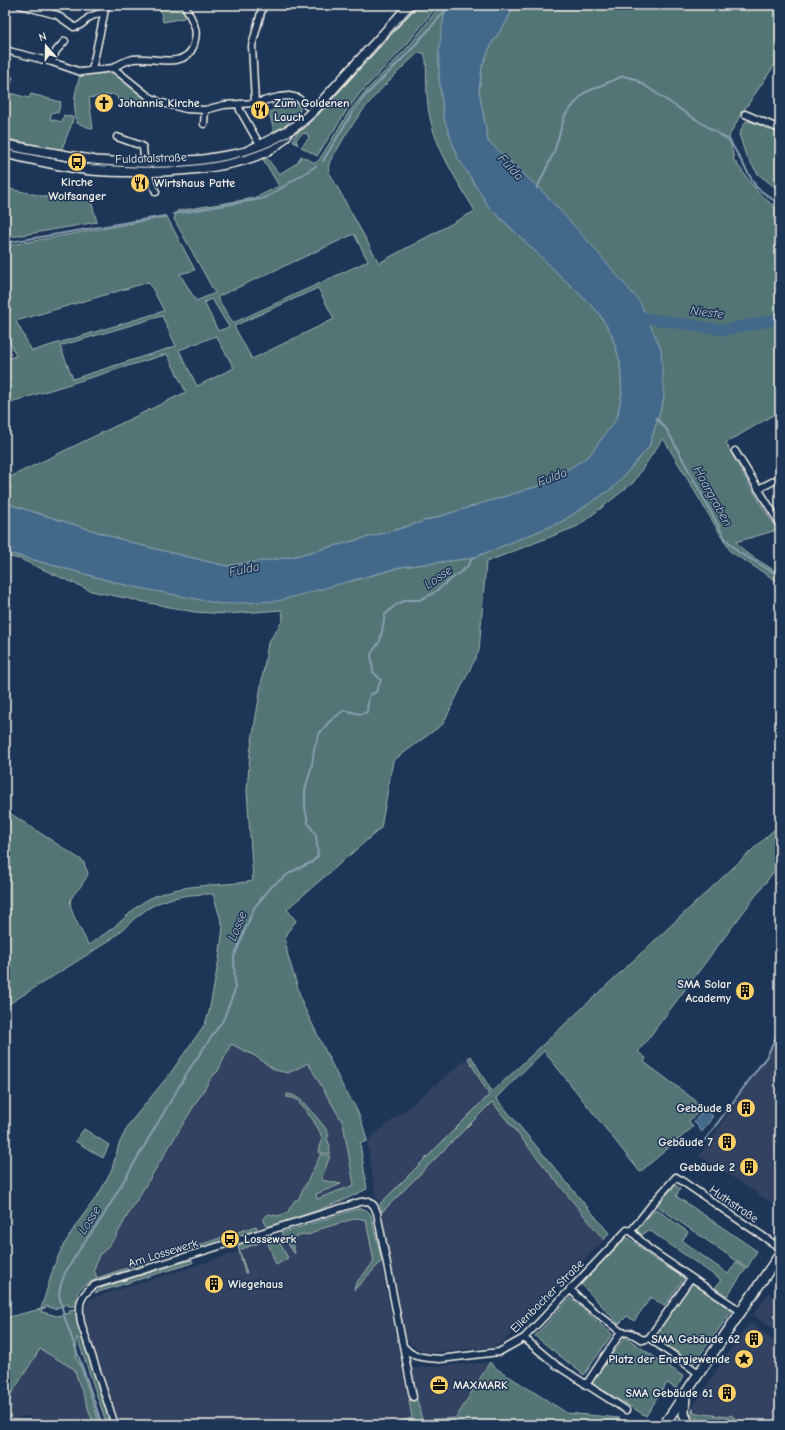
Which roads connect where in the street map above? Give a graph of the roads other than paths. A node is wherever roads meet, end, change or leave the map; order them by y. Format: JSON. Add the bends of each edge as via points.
{"nodes":[{"id":1,"x":20,"y":5,"type":"edge"},
{"id":2,"x":106,"y":5,"type":"edge"},
{"id":3,"x":185,"y":5,"type":"edge"},
{"id":4,"x":263,"y":5,"type":"edge"},
{"id":5,"x":410,"y":5,"type":"edge"},
{"id":6,"x":104,"y":12,"type":"junction"},
{"id":7,"x":65,"y":41,"type":"dead end"},
{"id":8,"x":5,"y":50,"type":"edge"},
{"id":9,"x":52,"y":62,"type":"junction"},
{"id":10,"x":113,"y":68,"type":"junction"},
{"id":11,"x":92,"y":70,"type":"junction"},
{"id":12,"x":255,"y":103,"type":"junction"},
{"id":13,"x":239,"y":105,"type":"junction"},
{"id":14,"x":307,"y":106,"type":"dead end"},
{"id":15,"x":206,"y":110,"type":"junction"},
{"id":16,"x":746,"y":114,"type":"dead end"},
{"id":17,"x":204,"y":124,"type":"dead end"},
{"id":18,"x":780,"y":129,"type":"edge"},
{"id":19,"x":116,"y":137,"type":"dead end"},
{"id":20,"x":257,"y":140,"type":"dead end"},
{"id":21,"x":5,"y":145,"type":"edge"},
{"id":22,"x":5,"y":153,"type":"edge"},
{"id":23,"x":145,"y":167,"type":"junction"},
{"id":24,"x":156,"y":192,"type":"dead end"},
{"id":25,"x":735,"y":451,"type":"dead end"},
{"id":26,"x":780,"y":478,"type":"edge"},
{"id":27,"x":758,"y":489,"type":"junction"},
{"id":28,"x":780,"y":524,"type":"edge"},
{"id":29,"x":676,"y":1177,"type":"joint"},
{"id":30,"x":631,"y":1231,"type":"junction"},
{"id":31,"x":780,"y":1248,"type":"edge"},
{"id":32,"x":780,"y":1254,"type":"edge"},
{"id":33,"x":691,"y":1278,"type":"junction"},
{"id":34,"x":570,"y":1289,"type":"junction"},
{"id":35,"x":742,"y":1312,"type":"junction"},
{"id":36,"x":621,"y":1332,"type":"junction"},
{"id":37,"x":524,"y":1338,"type":"junction"},
{"id":38,"x":649,"y":1338,"type":"junction"},
{"id":39,"x":403,"y":1345,"type":"junction"},
{"id":40,"x":700,"y":1374,"type":"junction"},
{"id":41,"x":586,"y":1385,"type":"junction"},
{"id":42,"x":685,"y":1395,"type":"junction"},
{"id":43,"x":413,"y":1397,"type":"dead end"},
{"id":44,"x":626,"y":1410,"type":"dead end"},
{"id":45,"x":115,"y":1425,"type":"edge"},
{"id":46,"x":664,"y":1425,"type":"edge"},
{"id":47,"x":689,"y":1425,"type":"edge"}],
"edges":[{"from":1,"to":6,"type":"street","via":[[57,15],[74,27]]},
{"from":2,"to":6,"type":"street"},
{"from":3,"to":10,"type":"street","via":[[196,36],[187,55],[173,61],[134,59]]},
{"from":4,"to":12,"type":"street","via":[[252,46]]},
{"from":5,"to":23,"type":"main road","name":"Fuldatalstraße","via":[[318,106],[278,144],[254,156],[221,166]]},
{"from":6,"to":11,"type":"street"},
{"from":7,"to":9,"type":"street","via":[[56,51]]},
{"from":8,"to":9,"type":"street"},
{"from":9,"to":11,"type":"street","via":[[81,72]]},
{"from":10,"to":11,"type":"street"},
{"from":10,"to":15,"type":"street","via":[[146,95],[159,102],[186,109]]},
{"from":12,"to":13,"type":"street"},
{"from":12,"to":14,"type":"street","via":[[289,96],[298,98]]},
{"from":13,"to":15,"type":"street","via":[[224,105]]},
{"from":13,"to":20,"type":"street"},
{"from":15,"to":17,"type":"street"},
{"from":16,"to":18,"type":"street"},
{"from":19,"to":23,"type":"street","via":[[142,146]]},
{"from":21,"to":23,"type":"main road","name":"Fuldatalstraße"},
{"from":22,"to":23,"type":"main road","name":"Fuldatalstraße","via":[[91,170]]},
{"from":23,"to":24,"type":"street"},
{"from":25,"to":27,"type":"street"},
{"from":26,"to":27,"type":"street"},
{"from":27,"to":28,"type":"street"},
{"from":29,"to":30,"type":"street","name":"Ellenbacher Straße"},
{"from":29,"to":31,"type":"street","name":"Huthstraße"},
{"from":30,"to":33,"type":"street","via":[[649,1249]]},
{"from":30,"to":34,"type":"street","name":"Ellenbacher Straße","via":[[627,1230]]},
{"from":32,"to":35,"type":"main road"},
{"from":33,"to":35,"type":"street"},
{"from":33,"to":38,"type":"street"},
{"from":34,"to":36,"type":"street"},
{"from":34,"to":37,"type":"street","name":"Ellenbacher Straße"},
{"from":35,"to":40,"type":"main road"},
{"from":36,"to":38,"type":"street","via":[[630,1333],[643,1340]]},
{"from":36,"to":41,"type":"street"},
{"from":37,"to":39,"type":"street","name":"Ellenbacher Straße","via":[[500,1352],[440,1359],[416,1356]]},
{"from":37,"to":41,"type":"street","via":[[556,1365]]},
{"from":38,"to":40,"type":"street"},
{"from":39,"to":43,"type":"street"},
{"from":39,"to":45,"type":"street","name":"Am Lossewerk","via":[[377,1213],[369,1202],[360,1202],[95,1285],[86,1292],[79,1307],[81,1323]]},
{"from":40,"to":42,"type":"main road"},
{"from":41,"to":44,"type":"street"},
{"from":42,"to":46,"type":"main road"},
{"from":42,"to":47,"type":"main road","via":[[684,1414]]}]}
